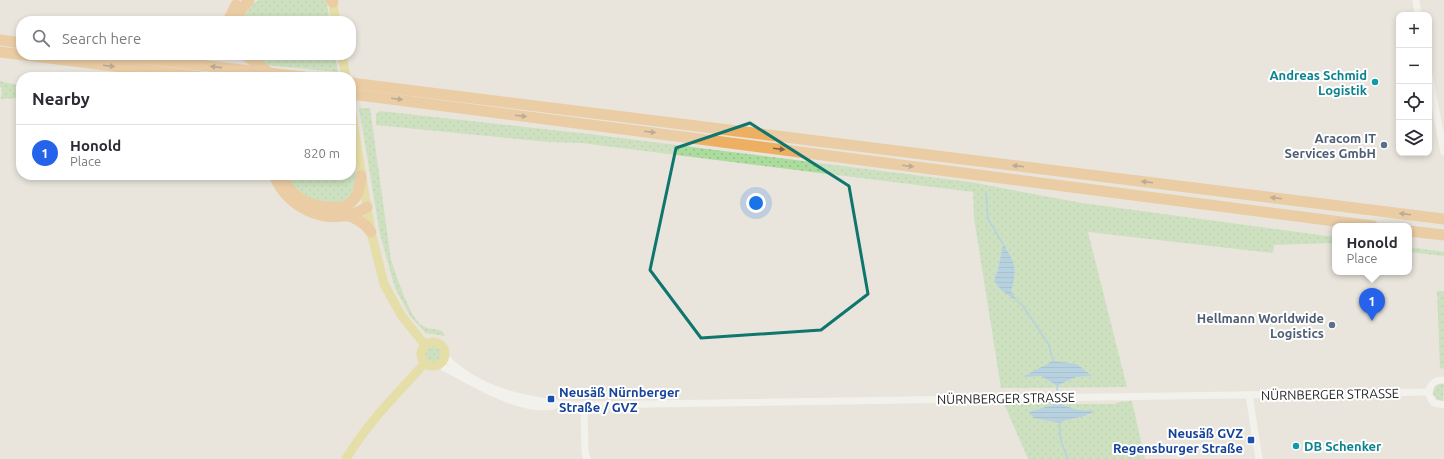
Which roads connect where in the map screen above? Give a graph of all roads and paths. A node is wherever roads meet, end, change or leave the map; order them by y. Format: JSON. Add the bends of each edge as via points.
{"nodes":[{"id":1,"x":240,"y":0,"type":"edge"},
{"id":2,"x":250,"y":0,"type":"edge"},
{"id":3,"x":1416,"y":0,"type":"edge"},
{"id":4,"x":332,"y":1,"type":"edge"},
{"id":5,"x":1418,"y":12,"type":"edge"},
{"id":6,"x":231,"y":16,"type":"edge"},
{"id":7,"x":239,"y":16,"type":"edge"},
{"id":8,"x":335,"y":16,"type":"edge"},
{"id":9,"x":0,"y":40,"type":"edge"},
{"id":10,"x":16,"y":42,"type":"edge"},
{"id":11,"x":0,"y":52,"type":"edge"},
{"id":12,"x":16,"y":54,"type":"edge"},
{"id":13,"x":65,"y":60,"type":"edge"},
{"id":14,"x":148,"y":60,"type":"edge"},
{"id":15,"x":161,"y":60,"type":"edge"},
{"id":16,"x":252,"y":60,"type":"edge"},
{"id":17,"x":343,"y":60,"type":"edge"},
{"id":18,"x":155,"y":61,"type":"junction"},
{"id":19,"x":162,"y":72,"type":"edge"},
{"id":20,"x":260,"y":72,"type":"edge"},
{"id":21,"x":268,"y":72,"type":"edge"},
{"id":22,"x":345,"y":72,"type":"edge"},
{"id":23,"x":356,"y":84,"type":"edge"},
{"id":24,"x":1431,"y":84,"type":"edge"},
{"id":25,"x":356,"y":94,"type":"edge"},
{"id":26,"x":356,"y":141,"type":"edge"},
{"id":27,"x":1444,"y":152,"type":"edge"},
{"id":28,"x":361,"y":176,"type":"junction"},
{"id":29,"x":277,"y":180,"type":"edge"},
{"id":30,"x":285,"y":180,"type":"edge"},
{"id":31,"x":367,"y":207,"type":"junction"},
{"id":32,"x":344,"y":211,"type":"junction"},
{"id":33,"x":1444,"y":219,"type":"edge"},
{"id":34,"x":1350,"y":223,"type":"edge"},
{"id":35,"x":1412,"y":231,"type":"edge"},
{"id":36,"x":371,"y":232,"type":"junction"},
{"id":37,"x":1444,"y":235,"type":"edge"},
{"id":38,"x":425,"y":345,"type":"junction"},
{"id":39,"x":445,"y":357,"type":"junction"},
{"id":40,"x":425,"y":364,"type":"junction"},
{"id":41,"x":440,"y":365,"type":"junction"},
{"id":42,"x":1444,"y":380,"type":"edge"},
{"id":43,"x":492,"y":390,"type":"junction"},
{"id":44,"x":1429,"y":392,"type":"junction"},
{"id":45,"x":1249,"y":395,"type":"junction"},
{"id":46,"x":1444,"y":405,"type":"edge"},
{"id":47,"x":584,"y":406,"type":"junction"},
{"id":48,"x":346,"y":459,"type":"edge"},
{"id":49,"x":587,"y":459,"type":"edge"},
{"id":50,"x":1259,"y":459,"type":"edge"}],
"edges":[{"from":1,"to":6,"type":"highway"},
{"from":2,"to":7,"type":"highway"},
{"from":3,"to":5,"type":"street"},
{"from":4,"to":8,"type":"main road"},
{"from":9,"to":10,"type":"highway"},
{"from":11,"to":12,"type":"highway","one_way":true},
{"from":13,"to":19,"type":"highway","one_way":true},
{"from":14,"to":18,"type":"highway"},
{"from":15,"to":18,"type":"highway"},
{"from":16,"to":21,"type":"highway"},
{"from":17,"to":22,"type":"main road"},
{"from":20,"to":18,"type":"highway","one_way":true},
{"from":33,"to":23,"type":"highway","one_way":true},
{"from":24,"to":27,"type":"street"},
{"from":25,"to":34,"type":"highway","one_way":true},
{"from":26,"to":28,"type":"main road"},
{"from":28,"to":31,"type":"main road"},
{"from":28,"to":32,"type":"highway","via":[[357,196]]},
{"from":29,"to":32,"type":"highway","via":[[291,202],[308,212],[321,216]]},
{"from":30,"to":32,"type":"highway","via":[[290,190],[304,201],[319,207]]},
{"from":31,"to":32,"type":"highway","via":[[361,211]]},
{"from":31,"to":36,"type":"main road"},
{"from":32,"to":36,"type":"highway","via":[[360,220]]},
{"from":35,"to":37,"type":"highway"},
{"from":36,"to":38,"type":"main road","via":[[384,284],[401,315]]},
{"from":38,"to":39,"type":"main road","via":[[433,342],[440,344],[445,351]]},
{"from":38,"to":40,"type":"main road","via":[[421,354]]},
{"from":39,"to":41,"type":"main road"},
{"from":39,"to":43,"type":"street"},
{"from":40,"to":41,"type":"main road"},
{"from":40,"to":48,"type":"main road","via":[[375,418]]},
{"from":41,"to":43,"type":"street","via":[[472,384]]},
{"from":42,"to":44,"type":"street","via":[[1432,384]]},
{"from":43,"to":47,"type":"street","name":"NÜRNBERGER STRASSE","via":[[558,404]]},
{"from":44,"to":45,"type":"street","name":"NÜRNBERGER STRASSE"},
{"from":44,"to":46,"type":"street","via":[[1434,403]]},
{"from":45,"to":47,"type":"street","name":"NÜRNBERGER STRASSE"},
{"from":45,"to":50,"type":"street"},
{"from":47,"to":49,"type":"street"}]}
